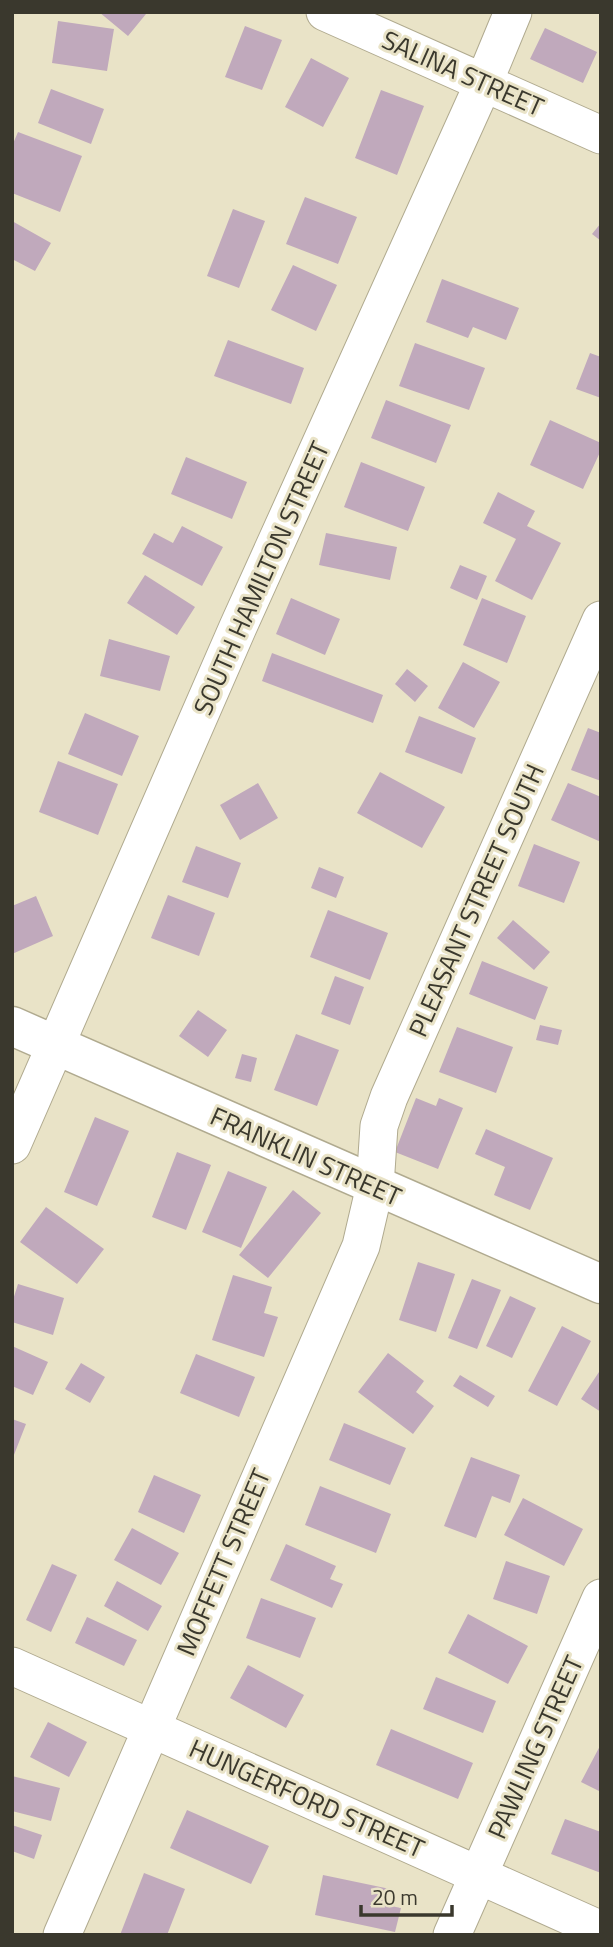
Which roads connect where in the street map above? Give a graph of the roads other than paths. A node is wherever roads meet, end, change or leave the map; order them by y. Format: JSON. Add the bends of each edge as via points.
{"nodes":[{"id":1,"x":324,"y":12,"type":"edge"},
{"id":2,"x":513,"y":12,"type":"edge"},
{"id":3,"x":484,"y":82,"type":"junction"},
{"id":4,"x":601,"y":135,"type":"edge"},
{"id":5,"x":601,"y":620,"type":"edge"},
{"id":6,"x":12,"y":1026,"type":"edge"},
{"id":7,"x":55,"y":1045,"type":"junction"},
{"id":8,"x":12,"y":1145,"type":"edge"},
{"id":9,"x":375,"y":1186,"type":"junction"},
{"id":10,"x":601,"y":1284,"type":"edge"},
{"id":11,"x":601,"y":1598,"type":"edge"},
{"id":12,"x":12,"y":1666,"type":"edge"},
{"id":13,"x":151,"y":1728,"type":"junction"},
{"id":14,"x":479,"y":1875,"type":"junction"},
{"id":15,"x":601,"y":1930,"type":"edge"},
{"id":16,"x":62,"y":1935,"type":"edge"},
{"id":17,"x":452,"y":1935,"type":"edge"}],
"edges":[{"from":1,"to":3,"type":"street","name":"SALINA STREET"},
{"from":2,"to":3,"type":"street","name":"SOUTH HAMILTON STREET"},
{"from":3,"to":4,"type":"street","name":"SALINA STREET"},
{"from":3,"to":7,"type":"street","name":"SOUTH HAMILTON STREET"},
{"from":5,"to":9,"type":"street","name":"PLEASANT STREET SOUTH","via":[[389,1097],[379,1126]]},
{"from":6,"to":7,"type":"street","name":"FRANKLIN STREET"},
{"from":7,"to":8,"type":"street","name":"SOUTH HAMILTON STREET"},
{"from":7,"to":9,"type":"street","name":"FRANKLIN STREET"},
{"from":9,"to":10,"type":"street","name":"FRANKLIN STREET"},
{"from":9,"to":13,"type":"street","name":"MOFFETT STREET","via":[[360,1246]]},
{"from":11,"to":14,"type":"street","name":"PAWLING STREET"},
{"from":12,"to":13,"type":"street","name":"HUNGERFORD STREET"},
{"from":13,"to":14,"type":"street","name":"HUNGERFORD STREET"},
{"from":13,"to":16,"type":"street","name":"MOFFETT STREET"},
{"from":14,"to":15,"type":"street","name":"HUNGERFORD STREET"},
{"from":14,"to":17,"type":"street","name":"PAWLING STREET"}]}
